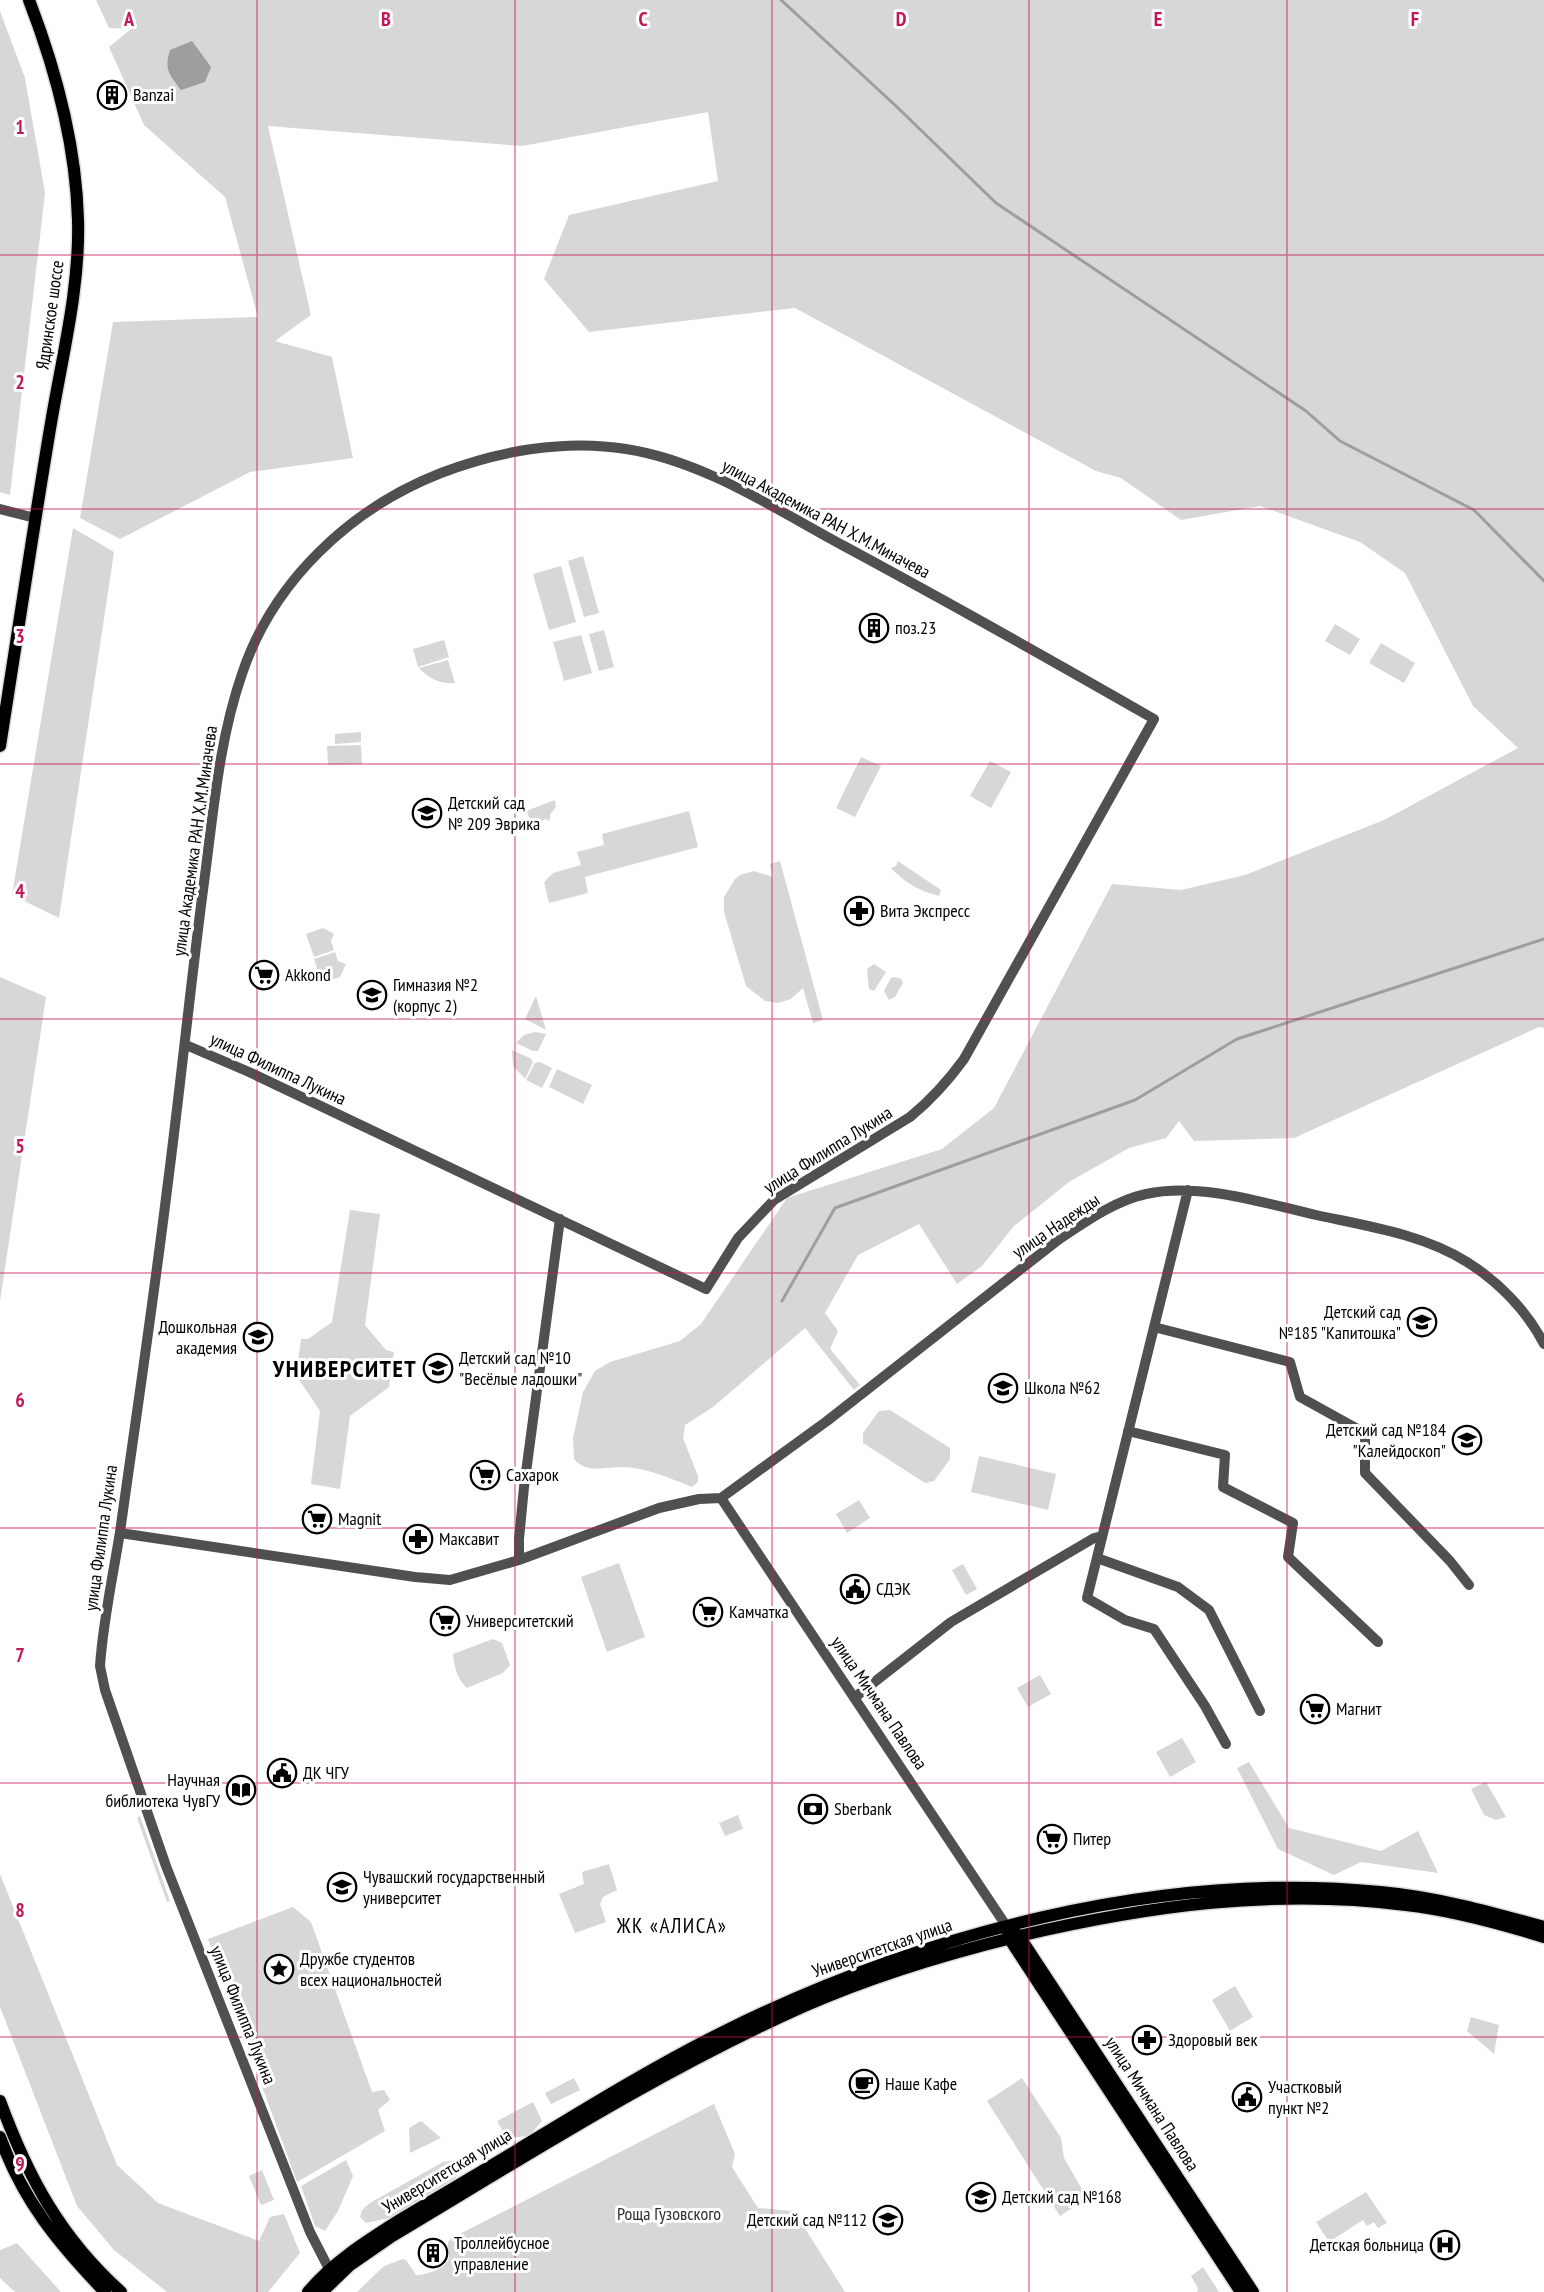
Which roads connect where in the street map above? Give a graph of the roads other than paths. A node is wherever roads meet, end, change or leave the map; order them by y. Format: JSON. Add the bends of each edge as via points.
{"nodes":[{"id":1,"x":29,"y":0,"type":"edge"},
{"id":2,"x":0,"y":509,"type":"edge"},
{"id":3,"x":35,"y":518,"type":"junction"},
{"id":4,"x":1154,"y":719,"type":"joint"},
{"id":5,"x":0,"y":746,"type":"edge"},
{"id":6,"x":186,"y":1045,"type":"junction"},
{"id":7,"x":1188,"y":1190,"type":"junction"},
{"id":8,"x":560,"y":1219,"type":"junction"},
{"id":9,"x":1154,"y":1327,"type":"junction"},
{"id":10,"x":1544,"y":1344,"type":"edge"},
{"id":11,"x":1128,"y":1431,"type":"junction"},
{"id":12,"x":721,"y":1498,"type":"junction"},
{"id":13,"x":120,"y":1533,"type":"junction"},
{"id":14,"x":1102,"y":1536,"type":"junction"},
{"id":15,"x":1097,"y":1558,"type":"junction"},
{"id":16,"x":519,"y":1560,"type":"junction"},
{"id":17,"x":1469,"y":1585,"type":"dead end"},
{"id":18,"x":1378,"y":1642,"type":"dead end"},
{"id":19,"x":854,"y":1698,"type":"junction"},
{"id":20,"x":1260,"y":1711,"type":"dead end"},
{"id":21,"x":1226,"y":1744,"type":"dead end"},
{"id":22,"x":1290,"y":1893,"type":"junction"},
{"id":23,"x":1544,"y":1927,"type":"edge"},
{"id":24,"x":1012,"y":1934,"type":"junction"},
{"id":25,"x":1544,"y":1937,"type":"edge"},
{"id":26,"x":0,"y":2101,"type":"edge"},
{"id":27,"x":0,"y":2137,"type":"edge"},
{"id":28,"x":1192,"y":2208,"type":"junction"},
{"id":29,"x":333,"y":2273,"type":"junction"},
{"id":30,"x":105,"y":2292,"type":"edge"},
{"id":31,"x":122,"y":2292,"type":"edge"},
{"id":32,"x":308,"y":2292,"type":"edge"},
{"id":33,"x":322,"y":2292,"type":"edge"},
{"id":34,"x":1241,"y":2292,"type":"edge"},
{"id":35,"x":1253,"y":2292,"type":"edge"}],
"edges":[{"from":1,"to":3,"type":"main road","name":"Ядринское шоссе","via":[[60,96],[76,181],[78,223],[72,301]]},
{"from":2,"to":3,"type":"street"},
{"from":3,"to":5,"type":"main road","name":"Ядринское шоссе"},
{"from":4,"to":6,"type":"street","name":"улица Академика РАН Х.М.Миначева","via":[[729,483],[684,466],[632,450],[578,446],[526,450],[455,467],[403,490],[323,547],[301,569],[257,639],[242,672],[223,745]]},
{"from":4,"to":8,"type":"street","name":"улица Филиппа Лукина","via":[[964,1059],[917,1112],[774,1200],[738,1238],[706,1289]]},
{"from":6,"to":8,"type":"street","name":"улица Филиппа Лукина"},
{"from":6,"to":13,"type":"street","name":"улица Филиппа Лукина"},
{"from":7,"to":9,"type":"street"},
{"from":7,"to":10,"type":"street","name":"улица Надежды","via":[[1274,1205],[1439,1247],[1494,1281],[1517,1304]]},
{"from":7,"to":12,"type":"street","name":"улица Надежды","via":[[1145,1194],[1094,1216]]},
{"from":8,"to":16,"type":"street","via":[[526,1476]]},
{"from":9,"to":11,"type":"street"},
{"from":9,"to":17,"type":"street","via":[[1290,1362],[1300,1397],[1365,1433],[1365,1473]]},
{"from":11,"to":14,"type":"street"},
{"from":11,"to":18,"type":"street","via":[[1225,1455],[1222,1487],[1293,1523],[1288,1557]]},
{"from":12,"to":16,"type":"street","via":[[659,1508]]},
{"from":12,"to":19,"type":"street","name":"улица Мичмана Павлова"},
{"from":13,"to":16,"type":"street","via":[[439,1581]]},
{"from":13,"to":29,"type":"street","name":"улица Филиппа Лукина","via":[[100,1666],[105,1690],[166,1866],[310,2232]]},
{"from":14,"to":15,"type":"street"},
{"from":14,"to":19,"type":"street","via":[[951,1622]]},
{"from":15,"to":20,"type":"street","via":[[1178,1587],[1209,1610]]},
{"from":15,"to":21,"type":"street","via":[[1087,1598],[1125,1620],[1154,1629]]},
{"from":19,"to":24,"type":"street","name":"улица Мичмана Павлова"},
{"from":22,"to":23,"type":"main road","name":"Университетская улица","via":[[1369,1891],[1429,1898]]},
{"from":22,"to":24,"type":"main road","name":"Университетская улица","via":[[1209,1892],[1122,1902]]},
{"from":22,"to":25,"type":"main road","name":"Университетская улица","via":[[1443,1911]]},
{"from":24,"to":28,"type":"main road","name":"улица Мичмана Павлова"},
{"from":24,"to":29,"type":"main road","name":"Университетская улица","via":[[885,1964],[767,2017],[689,2056],[555,2133],[367,2246]]},
{"from":26,"to":31,"type":"main road","via":[[40,2194],[71,2238]]},
{"from":27,"to":30,"type":"main road","via":[[37,2212]]},
{"from":28,"to":34,"type":"main road","name":"улица Мичмана Павлова"},
{"from":28,"to":35,"type":"main road","name":"улица Мичмана Павлова"},
{"from":29,"to":32,"type":"main road","name":"Университетская улица"},
{"from":29,"to":33,"type":"main road","name":"Университетская улица"}]}
